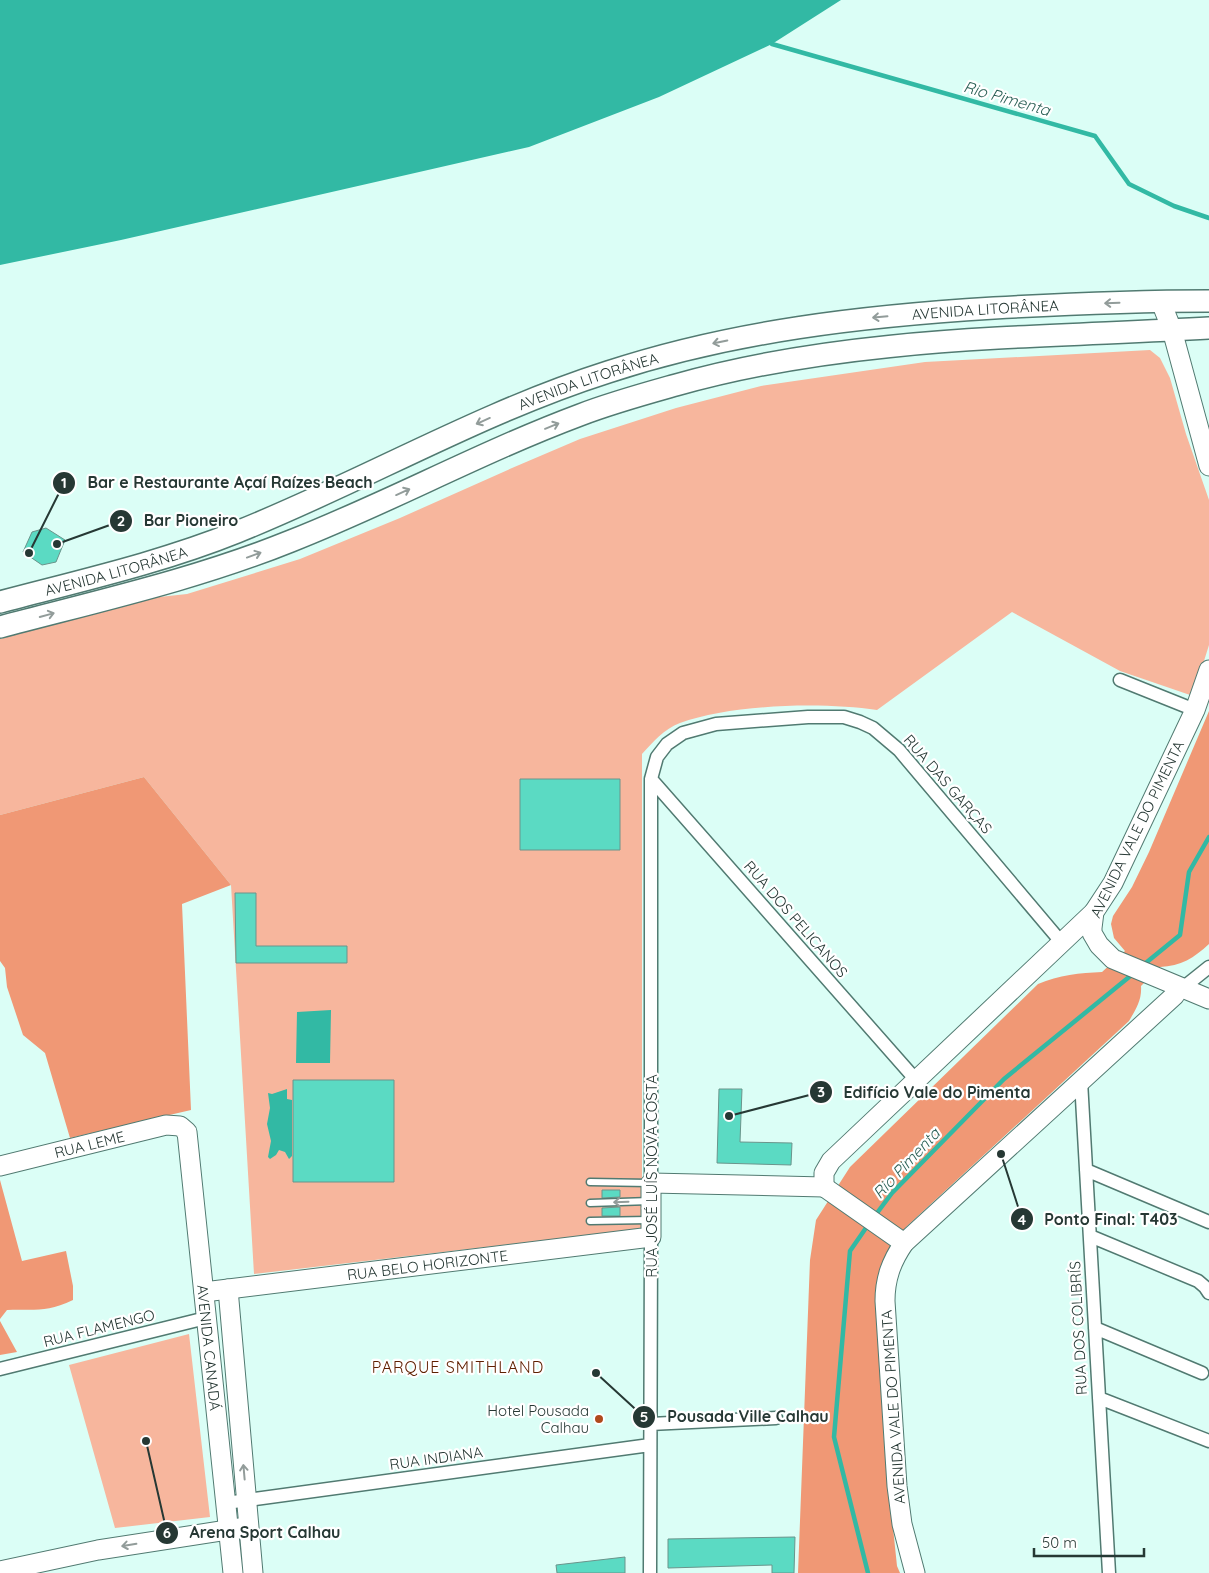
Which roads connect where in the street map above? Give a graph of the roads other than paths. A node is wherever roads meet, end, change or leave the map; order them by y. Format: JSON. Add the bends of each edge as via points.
{"nodes":[{"id":1,"x":1209,"y":301,"type":"edge"},
{"id":2,"x":1161,"y":302,"type":"junction"},
{"id":3,"x":1209,"y":328,"type":"edge"},
{"id":4,"x":1172,"y":330,"type":"junction"},
{"id":5,"x":1209,"y":466,"type":"edge"},
{"id":6,"x":262,"y":521,"type":"junction"},
{"id":7,"x":166,"y":557,"type":"junction"},
{"id":8,"x":220,"y":567,"type":"junction"},
{"id":9,"x":121,"y":595,"type":"junction"},
{"id":10,"x":0,"y":602,"type":"edge"},
{"id":11,"x":0,"y":627,"type":"edge"},
{"id":12,"x":1209,"y":670,"type":"edge"},
{"id":13,"x":1120,"y":680,"type":"dead end"},
{"id":14,"x":1195,"y":710,"type":"junction"},
{"id":15,"x":652,"y":778,"type":"junction"},
{"id":16,"x":1094,"y":912,"type":"junction"},
{"id":17,"x":1094,"y":937,"type":"junction"},
{"id":18,"x":1062,"y":943,"type":"junction"},
{"id":19,"x":1209,"y":967,"type":"edge"},
{"id":20,"x":1179,"y":991,"type":"junction"},
{"id":21,"x":1209,"y":999,"type":"edge"},
{"id":22,"x":916,"y":1080,"type":"junction"},
{"id":23,"x":1081,"y":1082,"type":"junction"},
{"id":24,"x":180,"y":1126,"type":"joint"},
{"id":25,"x":0,"y":1166,"type":"edge"},
{"id":26,"x":1086,"y":1170,"type":"junction"},
{"id":27,"x":590,"y":1182,"type":"dead end"},
{"id":28,"x":824,"y":1187,"type":"junction"},
{"id":29,"x":651,"y":1192,"type":"junction"},
{"id":30,"x":590,"y":1203,"type":"dead end"},
{"id":31,"x":590,"y":1221,"type":"dead end"},
{"id":32,"x":1209,"y":1222,"type":"edge"},
{"id":33,"x":651,"y":1228,"type":"junction"},
{"id":34,"x":1090,"y":1236,"type":"junction"},
{"id":35,"x":896,"y":1238,"type":"junction"},
{"id":36,"x":228,"y":1289,"type":"junction"},
{"id":37,"x":204,"y":1292,"type":"junction"},
{"id":38,"x":1209,"y":1293,"type":"edge"},
{"id":39,"x":206,"y":1318,"type":"junction"},
{"id":40,"x":1095,"y":1328,"type":"junction"},
{"id":41,"x":0,"y":1369,"type":"edge"},
{"id":42,"x":1202,"y":1373,"type":"dead end"},
{"id":43,"x":1099,"y":1398,"type":"junction"},
{"id":44,"x":776,"y":1418,"type":"dead end"},
{"id":45,"x":650,"y":1424,"type":"junction"},
{"id":46,"x":1209,"y":1441,"type":"edge"},
{"id":47,"x":650,"y":1445,"type":"junction"},
{"id":48,"x":246,"y":1500,"type":"junction"},
{"id":49,"x":226,"y":1502,"type":"junction"},
{"id":50,"x":248,"y":1527,"type":"junction"},
{"id":51,"x":229,"y":1530,"type":"junction"},
{"id":52,"x":0,"y":1571,"type":"edge"},
{"id":53,"x":233,"y":1573,"type":"edge"},
{"id":54,"x":252,"y":1573,"type":"edge"},
{"id":55,"x":650,"y":1573,"type":"edge"},
{"id":56,"x":915,"y":1573,"type":"edge"},
{"id":57,"x":1109,"y":1573,"type":"edge"}],
"edges":[{"from":1,"to":2,"type":"main road","name":"AVENIDA LITORÂNEA"},
{"from":2,"to":4,"type":"street"},
{"from":2,"to":6,"type":"main road","name":"AVENIDA LITORÂNEA","one_way":true,"via":[[925,312],[789,329],[686,349],[607,372],[526,401]]},
{"from":3,"to":4,"type":"main road","name":"AVENIDA LITORÂNEA"},
{"from":4,"to":5,"type":"street"},
{"from":8,"to":4,"type":"main road","name":"AVENIDA LITORÂNEA","one_way":true,"via":[[330,525],[516,440],[581,414],[680,383],[790,360],[898,346]]},
{"from":6,"to":7,"type":"main road","name":"AVENIDA LITORÂNEA"},
{"from":6,"to":8,"type":"main road","via":[[249,534],[211,550],[212,561]]},
{"from":7,"to":9,"type":"main road","via":[[175,563],[173,572]]},
{"from":7,"to":10,"type":"main road","name":"AVENIDA LITORÂNEA"},
{"from":8,"to":9,"type":"main road","name":"AVENIDA LITORÂNEA"},
{"from":11,"to":9,"type":"main road","name":"AVENIDA LITORÂNEA","one_way":true},
{"from":12,"to":14,"type":"street","name":"AVENIDA VALE DO PIMENTA"},
{"from":13,"to":14,"type":"street"},
{"from":14,"to":16,"type":"street","name":"AVENIDA VALE DO PIMENTA","via":[[1113,882]]},
{"from":15,"to":18,"type":"street","name":"RUA DAS GARÇAS","via":[[657,757],[667,744],[683,733],[716,724],[808,717],[844,717],[860,722],[873,728],[900,750]]},
{"from":15,"to":22,"type":"street","name":"RUA DOS PELICANOS"},
{"from":15,"to":29,"type":"street","name":"RUA JOSÉ LUÍS NOVA COSTA"},
{"from":16,"to":17,"type":"street","name":"AVENIDA VALE DO PIMENTA"},
{"from":16,"to":18,"type":"street"},
{"from":17,"to":18,"type":"street","name":"AVENIDA VALE DO PIMENTA"},
{"from":17,"to":20,"type":"street","via":[[1113,959],[1161,979]]},
{"from":18,"to":22,"type":"street"},
{"from":19,"to":20,"type":"street","name":"AVENIDA VALE DO PIMENTA"},
{"from":20,"to":21,"type":"street"},
{"from":20,"to":23,"type":"street","name":"AVENIDA VALE DO PIMENTA"},
{"from":22,"to":28,"type":"street","via":[[829,1164],[824,1173]]},
{"from":23,"to":26,"type":"street","name":"RUA DOS COLIBRÍS"},
{"from":23,"to":35,"type":"street","name":"AVENIDA VALE DO PIMENTA"},
{"from":24,"to":25,"type":"street","name":"RUA LEME","via":[[166,1125]]},
{"from":24,"to":37,"type":"street","name":"AVENIDA CANADÁ","via":[[188,1138]]},
{"from":26,"to":32,"type":"street"},
{"from":26,"to":34,"type":"street","name":"RUA DOS COLIBRÍS"},
{"from":27,"to":29,"type":"lane"},
{"from":28,"to":29,"type":"street"},
{"from":28,"to":35,"type":"street"},
{"from":29,"to":30,"type":"lane","one_way":true},
{"from":29,"to":33,"type":"street","name":"RUA JOSÉ LUÍS NOVA COSTA"},
{"from":31,"to":33,"type":"lane"},
{"from":33,"to":36,"type":"street","name":"RUA BELO HORIZONTE"},
{"from":33,"to":45,"type":"street","name":"RUA JOSÉ LUÍS NOVA COSTA"},
{"from":34,"to":38,"type":"street","via":[[1198,1281]]},
{"from":34,"to":40,"type":"street","name":"RUA DOS COLIBRÍS"},
{"from":35,"to":56,"type":"street","name":"AVENIDA VALE DO PIMENTA","via":[[885,1301],[897,1486],[902,1524]]},
{"from":36,"to":37,"type":"street","name":"RUA BELO HORIZONTE"},
{"from":48,"to":36,"type":"street","name":"AVENIDA CANADÁ","one_way":true},
{"from":37,"to":39,"type":"street","name":"AVENIDA CANADÁ"},
{"from":39,"to":41,"type":"street","name":"RUA FLAMENGO"},
{"from":39,"to":49,"type":"street","name":"AVENIDA CANADÁ"},
{"from":40,"to":42,"type":"street"},
{"from":40,"to":43,"type":"street","name":"RUA DOS COLIBRÍS"},
{"from":43,"to":46,"type":"street"},
{"from":43,"to":57,"type":"street","name":"RUA DOS COLIBRÍS"},
{"from":44,"to":45,"type":"street"},
{"from":45,"to":47,"type":"street","name":"RUA JOSÉ LUÍS NOVA COSTA"},
{"from":47,"to":48,"type":"street","name":"RUA INDIANA"},
{"from":47,"to":55,"type":"street","name":"RUA JOSÉ LUÍS NOVA COSTA"},
{"from":48,"to":49,"type":"street","name":"RUA INDIANA"},
{"from":48,"to":50,"type":"street","name":"AVENIDA CANADÁ"},
{"from":49,"to":51,"type":"street","name":"AVENIDA CANADÁ"},
{"from":50,"to":51,"type":"street"},
{"from":50,"to":54,"type":"street","name":"AVENIDA CANADÁ"},
{"from":51,"to":52,"type":"street","one_way":true,"via":[[98,1550]]},
{"from":51,"to":53,"type":"street","name":"AVENIDA CANADÁ"}]}
